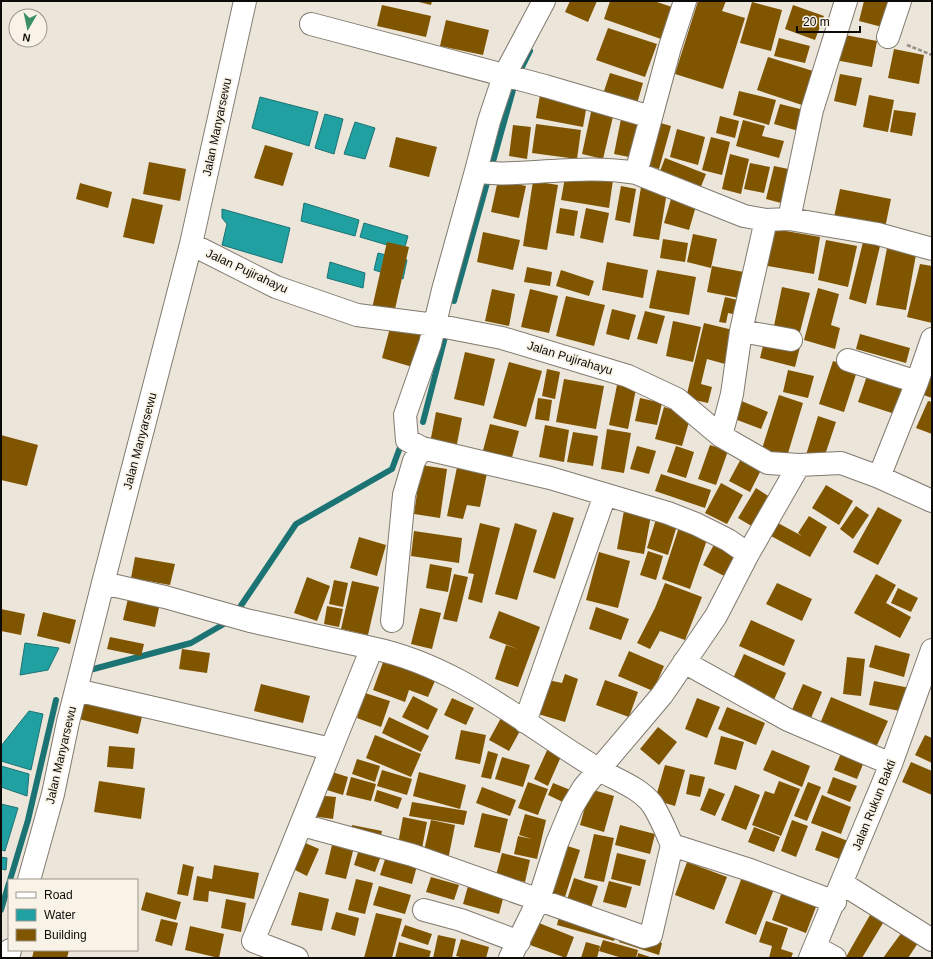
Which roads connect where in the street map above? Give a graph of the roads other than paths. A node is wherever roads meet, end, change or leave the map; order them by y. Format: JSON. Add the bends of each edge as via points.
{"nodes":[{"id":1,"x":245,"y":1,"type":"edge"},
{"id":2,"x":544,"y":1,"type":"edge"},
{"id":3,"x":686,"y":1,"type":"edge"},
{"id":4,"x":846,"y":1,"type":"edge"},
{"id":5,"x":900,"y":1,"type":"edge"},
{"id":6,"x":311,"y":24,"type":"dead end"},
{"id":7,"x":888,"y":37,"type":"road end"},
{"id":8,"x":504,"y":76,"type":"junction"},
{"id":9,"x":651,"y":117,"type":"junction"},
{"id":10,"x":484,"y":172,"type":"junction"},
{"id":11,"x":636,"y":173,"type":"junction"},
{"id":12,"x":789,"y":219,"type":"junction"},
{"id":13,"x":766,"y":220,"type":"junction"},
{"id":14,"x":191,"y":244,"type":"junction"},
{"id":15,"x":932,"y":249,"type":"edge"},
{"id":16,"x":435,"y":325,"type":"junction"},
{"id":17,"x":741,"y":331,"type":"junction"},
{"id":18,"x":932,"y":339,"type":"edge"},
{"id":19,"x":791,"y":340,"type":"dead end"},
{"id":20,"x":848,"y":360,"type":"dead end"},
{"id":21,"x":917,"y":382,"type":"junction"},
{"id":22,"x":721,"y":436,"type":"junction"},
{"id":23,"x":422,"y":448,"type":"junction"},
{"id":24,"x":799,"y":465,"type":"junction"},
{"id":25,"x":879,"y":477,"type":"junction"},
{"id":26,"x":604,"y":495,"type":"junction"},
{"id":27,"x":932,"y":501,"type":"edge"},
{"id":28,"x":748,"y":554,"type":"junction"},
{"id":29,"x":103,"y":583,"type":"junction"},
{"id":30,"x":392,"y":621,"type":"dead end"},
{"id":31,"x":372,"y":648,"type":"junction"},
{"id":32,"x":932,"y":650,"type":"edge"},
{"id":33,"x":684,"y":662,"type":"junction"},
{"id":34,"x":926,"y":685,"type":"edge"},
{"id":35,"x":76,"y":690,"type":"junction"},
{"id":36,"x":525,"y":722,"type":"junction"},
{"id":37,"x":331,"y":749,"type":"junction"},
{"id":38,"x":891,"y":764,"type":"junction"},
{"id":39,"x":598,"y":770,"type":"junction"},
{"id":40,"x":302,"y":825,"type":"junction"},
{"id":41,"x":672,"y":845,"type":"junction"},
{"id":42,"x":29,"y":879,"type":"edge"},
{"id":43,"x":839,"y":893,"type":"junction"},
{"id":44,"x":539,"y":899,"type":"junction"},
{"id":45,"x":424,"y":910,"type":"dead end"},
{"id":46,"x":932,"y":940,"type":"edge"},
{"id":47,"x":250,"y":950,"type":"edge"},
{"id":48,"x":514,"y":950,"type":"edge"},
{"id":49,"x":813,"y":953,"type":"edge"},
{"id":50,"x":297,"y":958,"type":"edge"},
{"id":51,"x":835,"y":958,"type":"edge"}],
"edges":[{"from":1,"to":14,"type":"street","name":"Jalan Manyarsewu"},
{"from":2,"to":8,"type":"street"},
{"from":3,"to":9,"type":"street","via":[[670,47]]},
{"from":4,"to":12,"type":"street","via":[[812,110]]},
{"from":5,"to":7,"type":"street"},
{"from":6,"to":8,"type":"street"},
{"from":8,"to":9,"type":"street"},
{"from":8,"to":10,"type":"street","via":[[489,121]]},
{"from":9,"to":11,"type":"street"},
{"from":10,"to":11,"type":"street","via":[[584,169]]},
{"from":10,"to":16,"type":"street","via":[[443,290]]},
{"from":11,"to":13,"type":"street","via":[[744,216]]},
{"from":12,"to":13,"type":"street"},
{"from":12,"to":15,"type":"street","via":[[878,234]]},
{"from":13,"to":17,"type":"street"},
{"from":14,"to":16,"type":"street","name":"Jalan Pujirahayu","via":[[276,287],[357,315]]},
{"from":14,"to":29,"type":"street","name":"Jalan Manyarsewu"},
{"from":16,"to":22,"type":"street","name":"Jalan Pujirahayu","via":[[502,338],[628,376],[677,399]]},
{"from":16,"to":23,"type":"street","via":[[405,415],[407,440]]},
{"from":17,"to":19,"type":"street"},
{"from":17,"to":22,"type":"street","via":[[732,394]]},
{"from":18,"to":21,"type":"street"},
{"from":20,"to":21,"type":"street"},
{"from":21,"to":25,"type":"street"},
{"from":22,"to":24,"type":"street","name":"Jalan Pujirahayu","via":[[768,463]]},
{"from":23,"to":26,"type":"street","via":[[550,478]]},
{"from":23,"to":30,"type":"street","via":[[414,461],[404,495]]},
{"from":24,"to":25,"type":"street","name":"Jalan Pujirahayu","via":[[840,463]]},
{"from":24,"to":28,"type":"street"},
{"from":25,"to":27,"type":"street","name":"Jalan Pujirahayu"},
{"from":26,"to":28,"type":"street","via":[[641,504],[696,524],[728,540]]},
{"from":26,"to":36,"type":"street"},
{"from":28,"to":33,"type":"street","via":[[716,616]]},
{"from":29,"to":31,"type":"street","via":[[250,621]]},
{"from":29,"to":35,"type":"street","name":"Jalan Manyarsewu"},
{"from":31,"to":36,"type":"street","via":[[418,660],[466,683]]},
{"from":31,"to":37,"type":"street"},
{"from":32,"to":34,"type":"street","name":"Jalan Rukun Bakti"},
{"from":33,"to":38,"type":"street","via":[[788,720]]},
{"from":33,"to":39,"type":"street","via":[[662,695]]},
{"from":34,"to":38,"type":"street","name":"Jalan Rukun Bakti"},
{"from":35,"to":37,"type":"street"},
{"from":35,"to":42,"type":"street","name":"Jalan Manyarsewu","via":[[53,794]]},
{"from":36,"to":39,"type":"street"},
{"from":37,"to":40,"type":"street"},
{"from":38,"to":43,"type":"street","name":"Jalan Rukun Bakti"},
{"from":39,"to":41,"type":"street","via":[[636,790],[651,803]]},
{"from":39,"to":44,"type":"street","via":[[572,807]]},
{"from":40,"to":44,"type":"street","via":[[412,855]]},
{"from":40,"to":47,"type":"street"},
{"from":41,"to":43,"type":"street","via":[[750,870]]},
{"from":41,"to":44,"type":"street","via":[[651,935],[648,937]]},
{"from":43,"to":46,"type":"street"},
{"from":43,"to":49,"type":"street","name":"Jalan Rukun Bakti"},
{"from":44,"to":48,"type":"street"},
{"from":45,"to":48,"type":"street","via":[[461,920]]},
{"from":47,"to":50,"type":"street"},
{"from":49,"to":51,"type":"street"}]}
